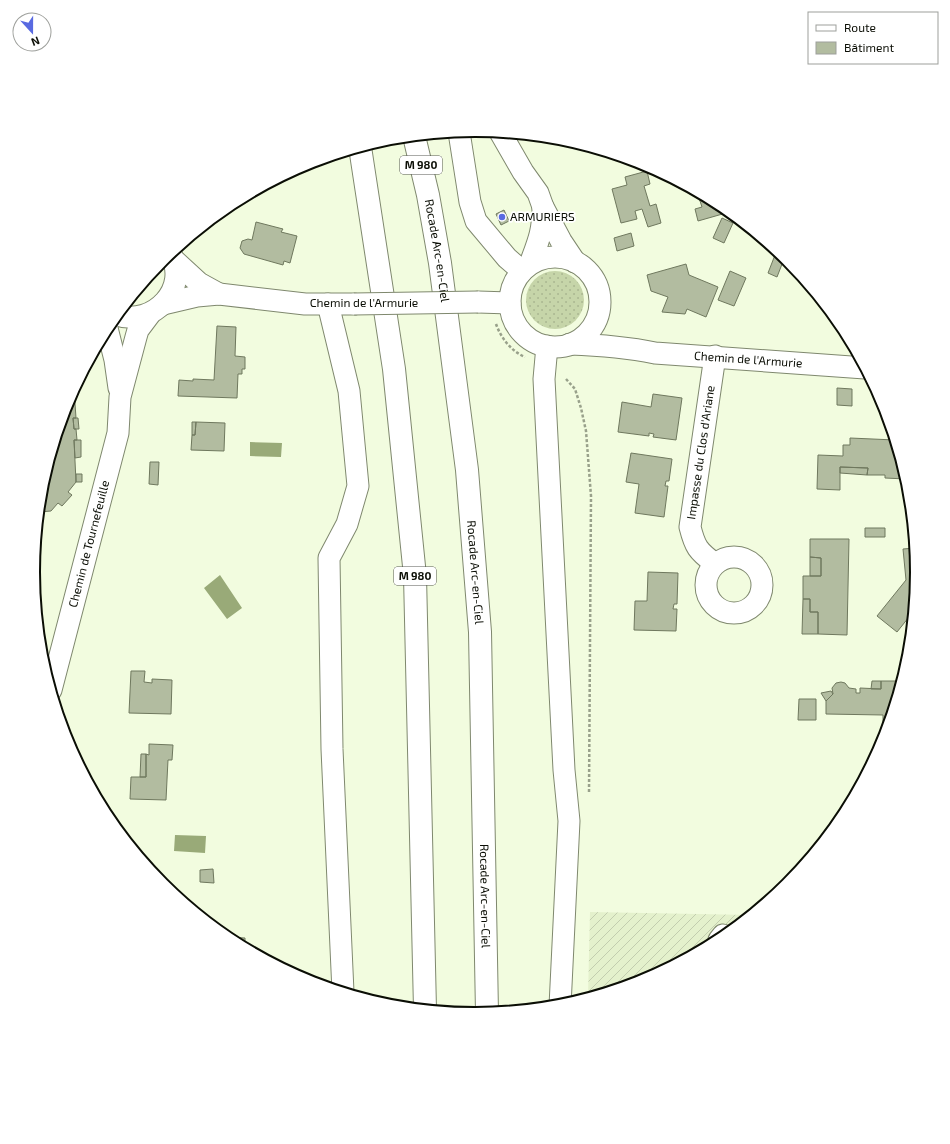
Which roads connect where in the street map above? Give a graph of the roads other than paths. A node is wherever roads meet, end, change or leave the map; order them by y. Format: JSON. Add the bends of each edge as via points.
{"nodes":[{"id":1,"x":460,"y":138,"type":"edge"},
{"id":2,"x":503,"y":138,"type":"edge"},
{"id":3,"x":429,"y":140,"type":"edge"},
{"id":4,"x":415,"y":141,"type":"edge"},
{"id":5,"x":361,"y":152,"type":"edge"},
{"id":6,"x":428,"y":195,"type":"junction"},
{"id":7,"x":543,"y":207,"type":"junction"},
{"id":8,"x":175,"y":257,"type":"edge"},
{"id":9,"x":173,"y":258,"type":"edge"},
{"id":10,"x":575,"y":262,"type":"junction"},
{"id":11,"x":526,"y":268,"type":"junction"},
{"id":12,"x":220,"y":294,"type":"junction"},
{"id":13,"x":510,"y":303,"type":"junction"},
{"id":14,"x":328,"y":304,"type":"junction"},
{"id":15,"x":157,"y":309,"type":"junction"},
{"id":16,"x":599,"y":311,"type":"junction"},
{"id":17,"x":123,"y":316,"type":"edge"},
{"id":18,"x":109,"y":336,"type":"edge"},
{"id":19,"x":570,"y":344,"type":"junction"},
{"id":20,"x":547,"y":346,"type":"junction"},
{"id":21,"x":632,"y":348,"type":"junction"},
{"id":22,"x":715,"y":356,"type":"junction"},
{"id":23,"x":859,"y":368,"type":"edge"},
{"id":24,"x":120,"y":397,"type":"junction"},
{"id":25,"x":714,"y":563,"type":"dead end"},
{"id":26,"x":54,"y":680,"type":"edge"},
{"id":27,"x":343,"y":986,"type":"edge"},
{"id":28,"x":560,"y":999,"type":"edge"},
{"id":29,"x":425,"y":1004,"type":"edge"},
{"id":30,"x":487,"y":1007,"type":"edge"}],
"edges":[{"from":1,"to":11,"type":"street","via":[[470,202],[476,221],[507,258]]},
{"from":2,"to":7,"type":"street","via":[[538,193]]},
{"from":3,"to":6,"type":"highway","via":[[433,163]]},
{"from":4,"to":6,"type":"highway","name":"Rocade Arc-en-Ciel","number":"M 980"},
{"from":5,"to":29,"type":"highway","number":"M 980","via":[[394,369],[415,576]]},
{"from":6,"to":30,"type":"highway","name":"Rocade Arc-en-Ciel","number":"M 980","via":[[440,263],[467,470],[480,632]]},
{"from":7,"to":10,"type":"street"},
{"from":7,"to":11,"type":"street","via":[[541,235]]},
{"from":8,"to":12,"type":"street","name":"Chemin de l'Armurie","via":[[199,283]]},
{"from":9,"to":15,"type":"street","name":"Chemin de Tournefeuille","via":[[176,279],[171,292]]},
{"from":10,"to":11,"type":"street","via":[[552,257],[541,259]]},
{"from":10,"to":16,"type":"street","via":[[585,268],[595,282],[600,299]]},
{"from":11,"to":13,"type":"street","via":[[515,281]]},
{"from":12,"to":14,"type":"street","name":"Chemin de l'Armurie","via":[[305,304]]},
{"from":12,"to":15,"type":"street","name":"Chemin de l'Armurie","via":[[197,296]]},
{"from":13,"to":14,"type":"street","name":"Chemin de l'Armurie","bridge":true},
{"from":13,"to":20,"type":"street","via":[[513,318],[521,332],[533,341]]},
{"from":14,"to":27,"type":"street","via":[[349,391],[358,486],[347,524],[329,558],[332,749]]},
{"from":15,"to":17,"type":"street","name":"Chemin de l'Armurie","via":[[140,317]]},
{"from":15,"to":24,"type":"street","name":"Chemin de Tournefeuille","via":[[138,330]]},
{"from":16,"to":19,"type":"street","via":[[589,331]]},
{"from":16,"to":21,"type":"street","name":"Chemin de l'Armurie","via":[[607,326]]},
{"from":18,"to":24,"type":"street","name":"Chemin de Tournefeuille"},
{"from":19,"to":20,"type":"street"},
{"from":19,"to":21,"type":"street","name":"Chemin de l'Armurie"},
{"from":20,"to":28,"type":"street","via":[[545,409],[569,821]]},
{"from":21,"to":22,"type":"street","name":"Chemin de l'Armurie","via":[[654,353]]},
{"from":22,"to":23,"type":"street","name":"Chemin de l'Armurie"},
{"from":22,"to":25,"type":"street","name":"Impasse du Clos d'Ariane","via":[[690,527],[693,541],[700,553]]},
{"from":24,"to":26,"type":"street","name":"Chemin de Tournefeuille","via":[[118,433]]}]}
